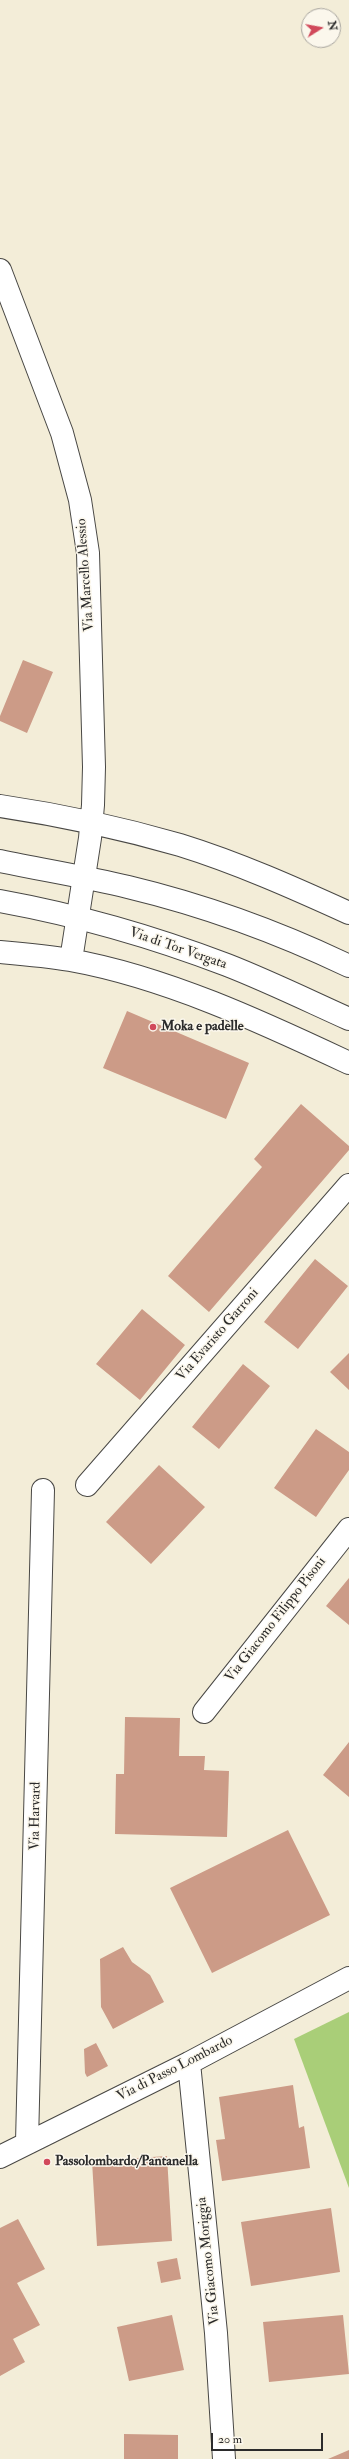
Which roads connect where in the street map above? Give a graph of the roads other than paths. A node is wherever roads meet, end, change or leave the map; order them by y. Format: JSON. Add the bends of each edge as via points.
{"nodes":[{"id":1,"x":0,"y":270,"type":"edge"},
{"id":2,"x":0,"y":806,"type":"edge"},
{"id":3,"x":92,"y":822,"type":"junction"},
{"id":4,"x":0,"y":861,"type":"edge"},
{"id":5,"x":84,"y":877,"type":"junction"},
{"id":6,"x":0,"y":901,"type":"edge"},
{"id":7,"x":349,"y":913,"type":"edge"},
{"id":8,"x":77,"y":918,"type":"junction"},
{"id":9,"x":0,"y":952,"type":"edge"},
{"id":10,"x":71,"y":960,"type":"junction"},
{"id":11,"x":349,"y":966,"type":"edge"},
{"id":12,"x":349,"y":1019,"type":"edge"},
{"id":13,"x":349,"y":1063,"type":"edge"},
{"id":14,"x":349,"y":1185,"type":"edge"},
{"id":15,"x":87,"y":1485,"type":"dead end"},
{"id":16,"x":44,"y":1490,"type":"dead end"},
{"id":17,"x":349,"y":1529,"type":"edge"},
{"id":18,"x":204,"y":1712,"type":"dead end"},
{"id":19,"x":349,"y":1978,"type":"edge"},
{"id":20,"x":189,"y":2063,"type":"junction"},
{"id":21,"x":27,"y":2142,"type":"junction"},
{"id":22,"x":0,"y":2157,"type":"edge"},
{"id":23,"x":224,"y":2459,"type":"edge"}],
"edges":[{"from":1,"to":3,"type":"street","name":"Via Marcello Alessio","via":[[62,433],[84,527],[90,606],[94,767]]},
{"from":2,"to":3,"type":"street"},
{"from":3,"to":5,"type":"street","name":"Via Marcello Alessio"},
{"from":3,"to":7,"type":"street","via":[[204,853]]},
{"from":4,"to":5,"type":"street"},
{"from":5,"to":8,"type":"street","name":"Via Marcello Alessio"},
{"from":5,"to":11,"type":"street","via":[[130,887],[200,908],[309,948]]},
{"from":6,"to":8,"type":"street","name":"Via di Tor Vergata"},
{"from":8,"to":10,"type":"street","name":"Via Marcello Alessio"},
{"from":8,"to":12,"type":"street","name":"Via di Tor Vergata","via":[[228,965]]},
{"from":9,"to":10,"type":"street"},
{"from":10,"to":13,"type":"street","via":[[184,993],[300,1040]]},
{"from":14,"to":15,"type":"street","name":"Via Evaristo Garroni"},
{"from":16,"to":21,"type":"street","name":"Via Harvard"},
{"from":17,"to":18,"type":"street","name":"Via Giacomo Filippo Pisoni"},
{"from":19,"to":20,"type":"street","name":"Via di Passo Lombardo"},
{"from":20,"to":21,"type":"street","name":"Via di Passo Lombardo"},
{"from":20,"to":23,"type":"street","name":"Via Giacomo Moriggia","via":[[216,2333]]},
{"from":21,"to":22,"type":"street","name":"Via di Passo Lombardo"}]}
